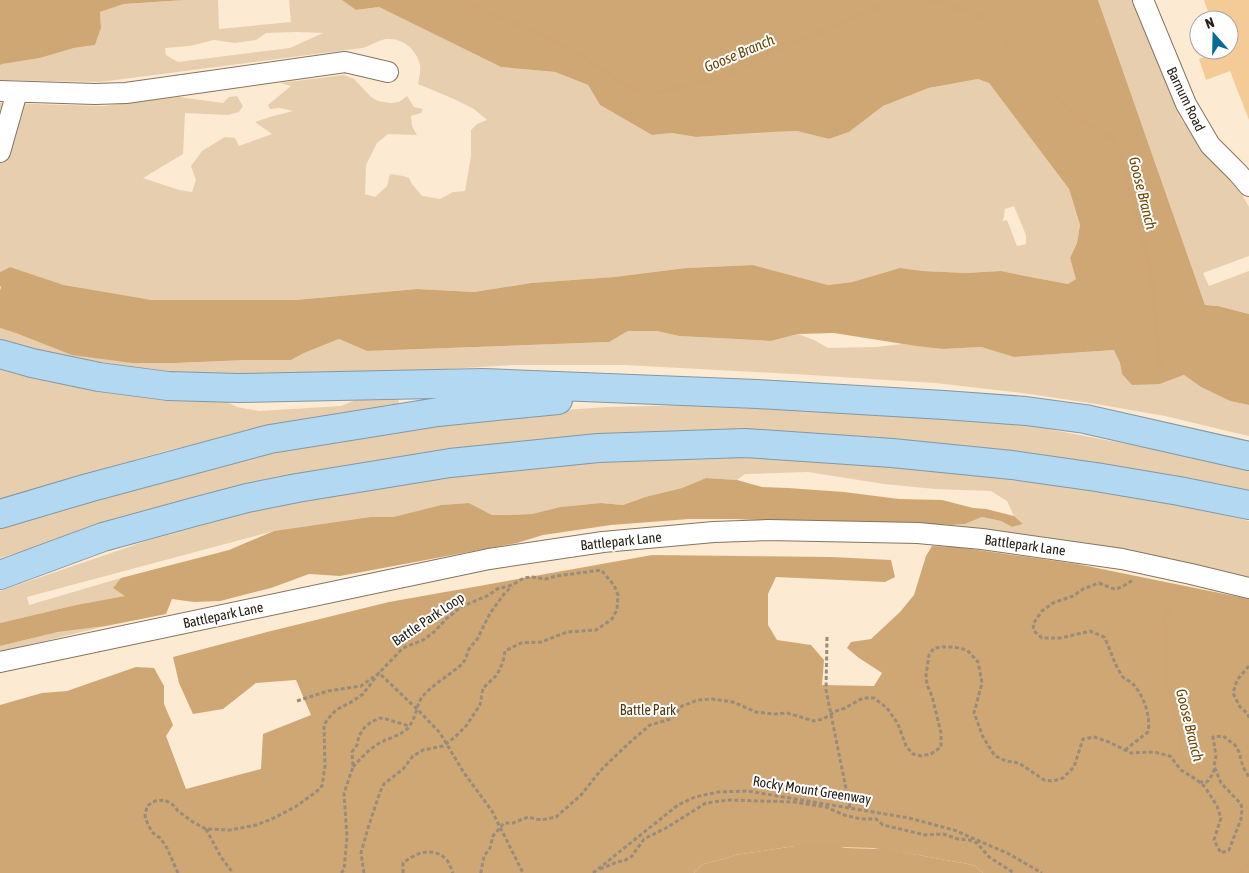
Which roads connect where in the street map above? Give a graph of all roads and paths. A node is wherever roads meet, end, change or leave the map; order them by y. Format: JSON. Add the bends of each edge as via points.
{"nodes":[{"id":1,"x":1142,"y":0,"type":"edge"},
{"id":2,"x":388,"y":72,"type":"dead end"},
{"id":3,"x":9,"y":91,"type":"edge"},
{"id":4,"x":0,"y":152,"type":"edge"},
{"id":5,"x":1249,"y":186,"type":"edge"},
{"id":6,"x":0,"y":354,"type":"edge"},
{"id":7,"x":757,"y":394,"type":"junction"},
{"id":8,"x":1249,"y":456,"type":"edge"},
{"id":9,"x":1249,"y":505,"type":"edge"},
{"id":10,"x":0,"y":514,"type":"edge"},
{"id":11,"x":0,"y":575,"type":"edge"},
{"id":12,"x":1138,"y":578,"type":"dead end"},
{"id":13,"x":512,"y":585,"type":"junction"},
{"id":14,"x":1249,"y":588,"type":"edge"},
{"id":15,"x":827,"y":637,"type":"dead end"},
{"id":16,"x":0,"y":662,"type":"edge"},
{"id":17,"x":1249,"y":666,"type":"edge"},
{"id":18,"x":379,"y":673,"type":"junction"},
{"id":19,"x":297,"y":701,"type":"dead end"},
{"id":20,"x":417,"y":709,"type":"junction"},
{"id":21,"x":831,"y":715,"type":"junction"},
{"id":22,"x":1249,"y":718,"type":"edge"},
{"id":23,"x":410,"y":726,"type":"junction"},
{"id":24,"x":447,"y":744,"type":"junction"},
{"id":25,"x":1124,"y":750,"type":"junction"},
{"id":26,"x":353,"y":768,"type":"junction"},
{"id":27,"x":1215,"y":768,"type":"junction"},
{"id":28,"x":1249,"y":777,"type":"edge"},
{"id":29,"x":1199,"y":782,"type":"junction"},
{"id":30,"x":850,"y":808,"type":"junction"},
{"id":31,"x":500,"y":827,"type":"junction"},
{"id":32,"x":206,"y":829,"type":"junction"},
{"id":33,"x":178,"y":873,"type":"edge"},
{"id":34,"x":233,"y":873,"type":"edge"},
{"id":35,"x":341,"y":873,"type":"edge"},
{"id":36,"x":364,"y":873,"type":"edge"},
{"id":37,"x":403,"y":873,"type":"edge"},
{"id":38,"x":453,"y":873,"type":"edge"},
{"id":39,"x":480,"y":873,"type":"edge"},
{"id":40,"x":523,"y":873,"type":"edge"},
{"id":41,"x":594,"y":873,"type":"edge"},
{"id":42,"x":1014,"y":873,"type":"edge"},
{"id":43,"x":1042,"y":873,"type":"edge"}],
"edges":[{"from":1,"to":5,"type":"street","name":"Barnum Road","via":[[1186,104],[1210,145]]},
{"from":2,"to":3,"type":"street","via":[[345,62],[126,93]]},
{"from":3,"to":4,"type":"street"},
{"from":6,"to":7,"type":"highway","via":[[99,377],[168,386],[238,388],[483,382]]},
{"from":7,"to":8,"type":"highway","via":[[944,404],[1085,419]]},
{"from":7,"to":10,"type":"highway","via":[[579,398],[438,412],[270,439]]},
{"from":9,"to":11,"type":"highway","via":[[1012,465],[892,453],[745,443],[598,448],[450,463],[247,498],[103,537]]},
{"from":12,"to":25,"type":"path","via":[[1114,589],[1099,583],[1083,589],[1053,603],[1033,624],[1034,631],[1042,638],[1061,638],[1090,631],[1104,637],[1124,678],[1133,685],[1147,709],[1148,732]]},
{"from":13,"to":18,"type":"path","name":"Battle Park Loop","via":[[496,589],[462,607],[423,640],[403,648]]},
{"from":13,"to":20,"type":"path","via":[[491,612],[462,664],[429,690]]},
{"from":13,"to":24,"type":"path","name":"Battle Park Loop","via":[[524,578],[545,579],[601,570],[614,585],[618,610],[612,619],[596,630],[567,632],[504,650],[503,662],[497,675],[483,688],[476,713]]},
{"from":14,"to":16,"type":"street","name":"Battlepark Lane","via":[[1122,560],[982,538],[918,533],[714,532],[603,542],[489,560]]},
{"from":15,"to":21,"type":"path","via":[[826,690]]},
{"from":17,"to":22,"type":"path","via":[[1237,680],[1233,693]]},
{"from":18,"to":19,"type":"path","via":[[361,686],[328,691]]},
{"from":18,"to":20,"type":"path"},
{"from":18,"to":32,"type":"path","name":"Battle Park Loop","via":[[363,694],[326,720],[325,766],[322,786],[316,792],[295,807],[256,825],[230,830]]},
{"from":20,"to":23,"type":"path"},
{"from":20,"to":24,"type":"path"},
{"from":21,"to":25,"type":"path","via":[[863,698],[874,698],[887,708],[913,754],[931,754],[941,747],[941,733],[927,685],[927,663],[934,648],[954,647],[968,650],[978,662],[982,683],[974,713],[995,756],[1019,763],[1044,780],[1053,781],[1063,778],[1074,767],[1083,739],[1094,737]]},
{"from":21,"to":30,"type":"path"},
{"from":21,"to":31,"type":"path","via":[[814,720],[787,713],[756,712],[733,702],[698,700],[682,706],[671,719],[650,726],[629,743],[556,817],[541,820],[528,817]]},
{"from":23,"to":26,"type":"path","via":[[400,735],[367,752]]},
{"from":23,"to":26,"type":"path","via":[[380,718],[371,722],[364,728],[352,752]]},
{"from":24,"to":31,"type":"path"},
{"from":24,"to":36,"type":"path","name":"Battle Park Loop","via":[[413,756],[384,784],[361,853]]},
{"from":25,"to":29,"type":"path","via":[[1170,756],[1181,770]]},
{"from":26,"to":35,"type":"path","via":[[344,793],[348,837]]},
{"from":27,"to":28,"type":"path","via":[[1213,737],[1223,736],[1235,745]]},
{"from":27,"to":29,"type":"path","via":[[1207,782]]},
{"from":27,"to":29,"type":"path","via":[[1221,783],[1242,809],[1229,850],[1221,853],[1214,840],[1220,818],[1217,806]]},
{"from":30,"to":41,"type":"path","name":"Rocky Mount Greenway","via":[[748,790],[695,796],[678,805]]},
{"from":30,"to":43,"type":"path","name":"Rocky Mount Greenway","via":[[910,818],[954,830]]},
{"from":31,"to":39,"type":"path","via":[[484,856]]},
{"from":31,"to":40,"type":"path"},
{"from":32,"to":33,"type":"path","name":"Battle Park Loop","via":[[165,800],[148,806],[145,816],[148,825],[167,848]]},
{"from":32,"to":34,"type":"path"},
{"from":37,"to":38,"type":"path","via":[[403,863],[411,856],[426,851],[446,860]]},
{"from":41,"to":42,"type":"path","via":[[609,864],[624,861],[632,856],[644,839],[706,803],[729,800],[794,802],[826,807],[844,815],[876,819],[883,825],[925,836],[943,834],[969,840]]}]}
